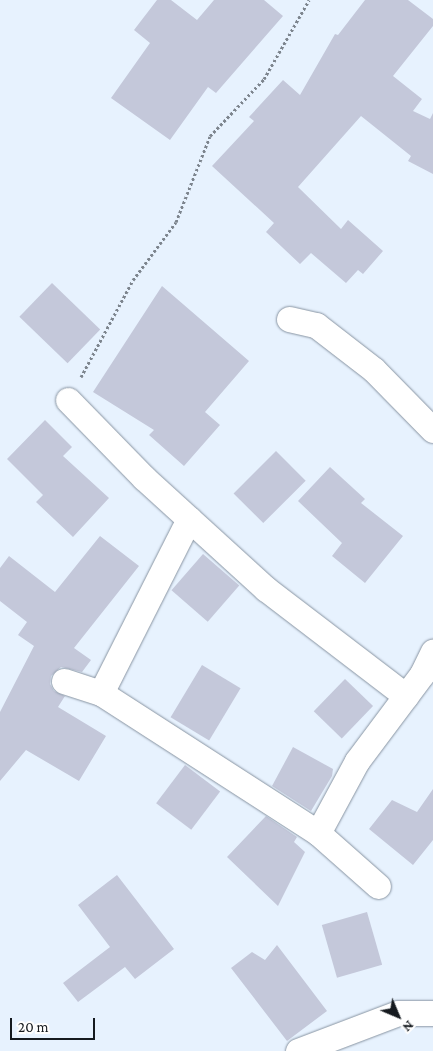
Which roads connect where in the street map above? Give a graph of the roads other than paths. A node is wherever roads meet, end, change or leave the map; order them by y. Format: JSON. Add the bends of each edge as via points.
{"nodes":[{"id":1,"x":289,"y":319,"type":"dead end"},
{"id":2,"x":68,"y":400,"type":"road end"},
{"id":3,"x":433,"y":430,"type":"edge"},
{"id":4,"x":189,"y":518,"type":"junction"},
{"id":5,"x":433,"y":651,"type":"edge"},
{"id":6,"x":64,"y":681,"type":"dead end"},
{"id":7,"x":101,"y":693,"type":"junction"},
{"id":8,"x":406,"y":696,"type":"junction"},
{"id":9,"x":318,"y":834,"type":"junction"},
{"id":10,"x":378,"y":886,"type":"dead end"},
{"id":11,"x":433,"y":1013,"type":"edge"},
{"id":12,"x":298,"y":1051,"type":"edge"}],
"edges":[{"from":1,"to":3,"type":"street","via":[[316,325],[367,364]]},
{"from":2,"to":4,"type":"street"},
{"from":4,"to":7,"type":"street"},
{"from":4,"to":8,"type":"street","via":[[266,589]]},
{"from":5,"to":8,"type":"street"},
{"from":6,"to":7,"type":"street"},
{"from":7,"to":9,"type":"street"},
{"from":8,"to":9,"type":"street","via":[[357,761]]},
{"from":9,"to":10,"type":"street"},
{"from":11,"to":12,"type":"street","via":[[398,1013]]}]}
